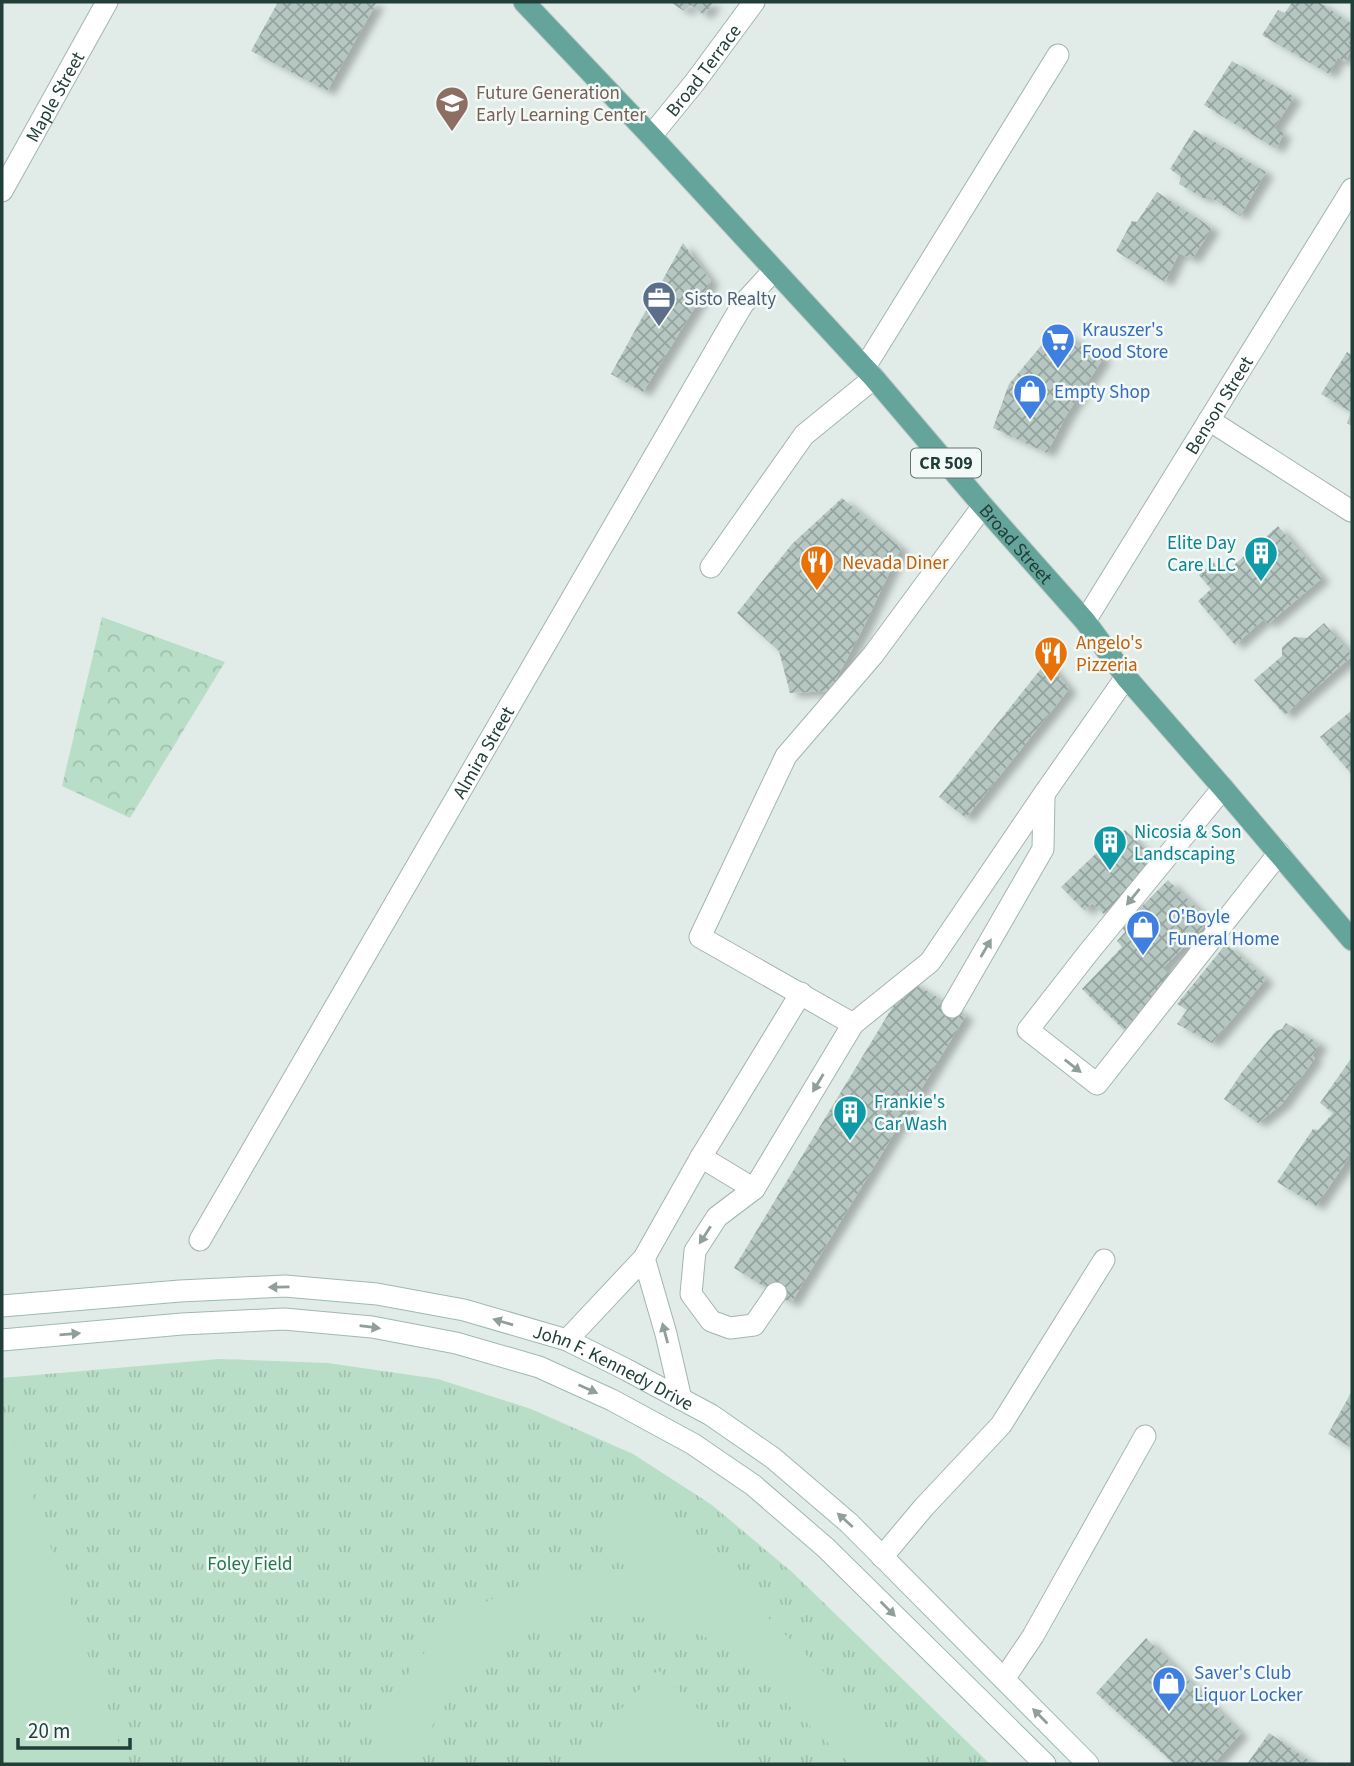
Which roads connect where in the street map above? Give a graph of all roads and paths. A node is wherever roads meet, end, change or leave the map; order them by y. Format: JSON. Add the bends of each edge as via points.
{"nodes":[{"id":1,"x":107,"y":2,"type":"edge"},
{"id":2,"x":524,"y":2,"type":"edge"},
{"id":3,"x":754,"y":2,"type":"edge"},
{"id":4,"x":1058,"y":55,"type":"dead end"},
{"id":5,"x":651,"y":136,"type":"junction"},
{"id":6,"x":1352,"y":189,"type":"edge"},
{"id":7,"x":2,"y":191,"type":"edge"},
{"id":8,"x":774,"y":270,"type":"junction"},
{"id":9,"x":869,"y":373,"type":"junction"},
{"id":10,"x":1209,"y":420,"type":"junction"},
{"id":11,"x":983,"y":506,"type":"junction"},
{"id":12,"x":1351,"y":511,"type":"edge"},
{"id":13,"x":711,"y":567,"type":"dead end"},
{"id":14,"x":1085,"y":621,"type":"junction"},
{"id":15,"x":1126,"y":677,"type":"junction"},
{"id":16,"x":1223,"y":788,"type":"junction"},
{"id":17,"x":1044,"y":794,"type":"junction"},
{"id":18,"x":1279,"y":853,"type":"junction"},
{"id":19,"x":1352,"y":940,"type":"edge"},
{"id":20,"x":801,"y":993,"type":"junction"},
{"id":21,"x":952,"y":1007,"type":"dead end"},
{"id":22,"x":853,"y":1024,"type":"junction"},
{"id":23,"x":701,"y":1157,"type":"junction"},
{"id":24,"x":754,"y":1189,"type":"junction"},
{"id":25,"x":200,"y":1240,"type":"dead end"},
{"id":26,"x":644,"y":1258,"type":"junction"},
{"id":27,"x":1104,"y":1260,"type":"dead end"},
{"id":28,"x":776,"y":1293,"type":"dead end"},
{"id":29,"x":2,"y":1306,"type":"edge"},
{"id":30,"x":2,"y":1340,"type":"edge"},
{"id":31,"x":567,"y":1340,"type":"junction"},
{"id":32,"x":681,"y":1399,"type":"junction"},
{"id":33,"x":1146,"y":1436,"type":"dead end"},
{"id":34,"x":882,"y":1557,"type":"junction"},
{"id":35,"x":1004,"y":1679,"type":"junction"},
{"id":36,"x":1045,"y":1764,"type":"edge"},
{"id":37,"x":1088,"y":1764,"type":"edge"}],
"edges":[{"from":1,"to":7,"type":"main road","name":"Maple Street"},
{"from":2,"to":5,"type":"main road","name":"Broad Street","number":"CR 509"},
{"from":3,"to":5,"type":"main road","name":"Broad Terrace"},
{"from":4,"to":9,"type":"main road"},
{"from":5,"to":8,"type":"main road","name":"Broad Street","number":"CR 509"},
{"from":6,"to":10,"type":"main road","name":"Benson Street"},
{"from":8,"to":9,"type":"main road","name":"Broad Street","number":"CR 509"},
{"from":8,"to":25,"type":"main road","name":"Almira Street","via":[[737,314]]},
{"from":9,"to":11,"type":"main road","name":"Broad Street","number":"CR 509"},
{"from":9,"to":13,"type":"main road","via":[[804,435]]},
{"from":10,"to":12,"type":"main road"},
{"from":10,"to":14,"type":"main road","name":"Benson Street"},
{"from":11,"to":14,"type":"main road","name":"Broad Street","number":"CR 509"},
{"from":11,"to":20,"type":"main road","via":[[873,655],[786,756],[700,937]]},
{"from":14,"to":15,"type":"main road","name":"Broad Street","number":"CR 509"},
{"from":15,"to":16,"type":"main road","name":"Broad Street","number":"CR 509"},
{"from":15,"to":17,"type":"main road"},
{"from":16,"to":18,"type":"main road","name":"Broad Street","number":"CR 509"},
{"from":16,"to":18,"type":"main road","one_way":true,"via":[[1028,1030],[1097,1084]]},
{"from":21,"to":17,"type":"main road","one_way":true,"via":[[1043,849]]},
{"from":17,"to":22,"type":"main road","via":[[930,962]]},
{"from":18,"to":19,"type":"main road","name":"Broad Street","number":"CR 509"},
{"from":20,"to":22,"type":"main road"},
{"from":20,"to":23,"type":"main road"},
{"from":22,"to":24,"type":"main road","one_way":true},
{"from":23,"to":24,"type":"main road"},
{"from":23,"to":26,"type":"main road"},
{"from":24,"to":28,"type":"main road","one_way":true,"via":[[717,1217],[695,1251],[691,1294],[711,1321],[730,1328],[754,1325]]},
{"from":26,"to":31,"type":"main road"},
{"from":32,"to":26,"type":"main road","one_way":true},
{"from":27,"to":34,"type":"main road","via":[[1001,1425]]},
{"from":31,"to":29,"type":"main road","name":"John F. Kennedy Drive","one_way":true,"via":[[414,1301],[285,1286]]},
{"from":30,"to":36,"type":"main road","name":"John F. Kennedy Drive","one_way":true,"via":[[285,1320],[372,1327],[456,1343],[539,1367],[693,1444],[753,1485],[826,1548]]},
{"from":31,"to":32,"type":"main road","name":"John F. Kennedy Drive"},
{"from":34,"to":32,"type":"main road","name":"John F. Kennedy Drive","one_way":true,"via":[[773,1458]]},
{"from":33,"to":35,"type":"main road"},
{"from":34,"to":35,"type":"main road","name":"John F. Kennedy Drive"},
{"from":37,"to":35,"type":"main road","name":"John F. Kennedy Drive","one_way":true}]}
